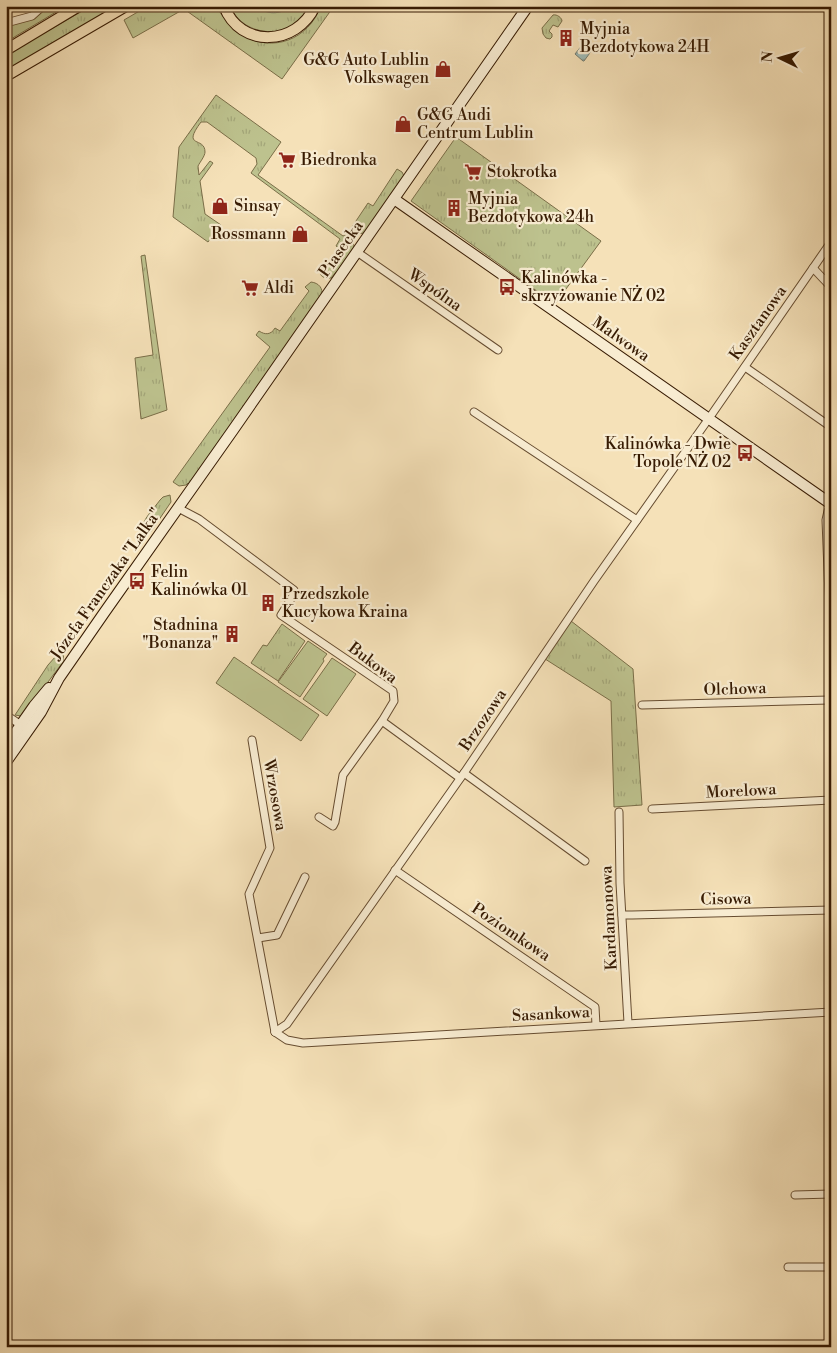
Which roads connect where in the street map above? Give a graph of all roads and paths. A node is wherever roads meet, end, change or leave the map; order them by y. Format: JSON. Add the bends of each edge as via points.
{"nodes":[{"id":1,"x":43,"y":6,"type":"edge"},
{"id":2,"x":79,"y":6,"type":"edge"},
{"id":3,"x":224,"y":6,"type":"edge"},
{"id":4,"x":315,"y":6,"type":"edge"},
{"id":5,"x":528,"y":6,"type":"edge"},
{"id":6,"x":122,"y":9,"type":"edge"},
{"id":7,"x":6,"y":23,"type":"edge"},
{"id":8,"x":6,"y":50,"type":"edge"},
{"id":9,"x":6,"y":76,"type":"edge"},
{"id":10,"x":394,"y":199,"type":"junction"},
{"id":11,"x":831,"y":242,"type":"edge"},
{"id":12,"x":357,"y":252,"type":"junction"},
{"id":13,"x":813,"y":268,"type":"junction"},
{"id":14,"x":831,"y":287,"type":"edge"},
{"id":15,"x":498,"y":350,"type":"dead end"},
{"id":16,"x":745,"y":367,"type":"junction"},
{"id":17,"x":474,"y":412,"type":"dead end"},
{"id":18,"x":708,"y":418,"type":"junction"},
{"id":19,"x":831,"y":427,"type":"edge"},
{"id":20,"x":831,"y":505,"type":"edge"},
{"id":21,"x":178,"y":508,"type":"junction"},
{"id":22,"x":637,"y":520,"type":"junction"},
{"id":23,"x":829,"y":700,"type":"junction"},
{"id":24,"x":642,"y":705,"type":"dead end"},
{"id":25,"x":6,"y":715,"type":"edge"},
{"id":26,"x":382,"y":721,"type":"junction"},
{"id":27,"x":25,"y":727,"type":"junction"},
{"id":28,"x":830,"y":733,"type":"edge"},
{"id":29,"x":252,"y":740,"type":"dead end"},
{"id":30,"x":6,"y":746,"type":"edge"},
{"id":31,"x":6,"y":762,"type":"edge"},
{"id":32,"x":462,"y":776,"type":"junction"},
{"id":33,"x":831,"y":796,"type":"edge"},
{"id":34,"x":831,"y":800,"type":"edge"},
{"id":35,"x":652,"y":809,"type":"dead end"},
{"id":36,"x":619,"y":812,"type":"dead end"},
{"id":37,"x":319,"y":817,"type":"dead end"},
{"id":38,"x":585,"y":861,"type":"dead end"},
{"id":39,"x":395,"y":870,"type":"junction"},
{"id":40,"x":305,"y":877,"type":"dead end"},
{"id":41,"x":831,"y":910,"type":"edge"},
{"id":42,"x":622,"y":915,"type":"junction"},
{"id":43,"x":258,"y":938,"type":"junction"},
{"id":44,"x":831,"y":1012,"type":"edge"},
{"id":45,"x":628,"y":1023,"type":"junction"},
{"id":46,"x":596,"y":1025,"type":"junction"},
{"id":47,"x":276,"y":1032,"type":"junction"},
{"id":48,"x":831,"y":1194,"type":"edge"},
{"id":49,"x":795,"y":1195,"type":"dead end"},
{"id":50,"x":788,"y":1267,"type":"dead end"},
{"id":51,"x":831,"y":1268,"type":"edge"}],
"edges":[{"from":1,"to":7,"type":"street","via":[[32,16]]},
{"from":2,"to":8,"type":"main road"},
{"from":3,"to":4,"type":"main road","via":[[244,30],[273,38],[299,27]]},
{"from":5,"to":10,"type":"street","name":"Piasecka"},
{"from":6,"to":9,"type":"main road"},
{"from":10,"to":12,"type":"street","name":"Piasecka"},
{"from":10,"to":18,"type":"street","name":"Malwowa"},
{"from":11,"to":13,"type":"street","name":"Kasztanowa"},
{"from":12,"to":15,"type":"street","name":"Wspólna"},
{"from":12,"to":21,"type":"street","name":"Piasecka"},
{"from":13,"to":14,"type":"street"},
{"from":13,"to":16,"type":"street","name":"Kasztanowa"},
{"from":16,"to":18,"type":"street","name":"Kasztanowa"},
{"from":16,"to":19,"type":"street"},
{"from":17,"to":22,"type":"street"},
{"from":18,"to":20,"type":"street","name":"Malwowa"},
{"from":18,"to":22,"type":"street","name":"Brzozowa"},
{"from":20,"to":23,"type":"street","via":[[826,520]]},
{"from":21,"to":26,"type":"street","name":"Bukowa","via":[[199,519],[294,590],[281,615],[393,691],[394,701]]},
{"from":21,"to":27,"type":"street","name":"Józefa Franczaka \"Lalka\"","via":[[59,678],[41,712]]},
{"from":22,"to":32,"type":"street","name":"Brzozowa"},
{"from":23,"to":24,"type":"street","name":"Olchowa"},
{"from":23,"to":28,"type":"street"},
{"from":25,"to":27,"type":"street"},
{"from":26,"to":32,"type":"street"},
{"from":26,"to":37,"type":"street","via":[[343,775],[333,826]]},
{"from":27,"to":30,"type":"street","name":"Józefa Franczaka \"Lalka\""},
{"from":27,"to":31,"type":"street","name":"Józefa Franczaka \"Lalka\""},
{"from":28,"to":33,"type":"street"},
{"from":29,"to":43,"type":"street","name":"Wrzosowa","via":[[270,848],[249,894]]},
{"from":32,"to":38,"type":"street"},
{"from":32,"to":39,"type":"street","name":"Brzozowa"},
{"from":34,"to":35,"type":"street","name":"Morelowa"},
{"from":36,"to":42,"type":"street","name":"Kardamonowa"},
{"from":39,"to":46,"type":"street","name":"Poziomkowa","via":[[595,1007]]},
{"from":39,"to":47,"type":"street","name":"Brzozowa","via":[[286,1024]]},
{"from":40,"to":43,"type":"street","via":[[277,936]]},
{"from":41,"to":42,"type":"street","name":"Cisowa"},
{"from":42,"to":45,"type":"street","name":"Kardamonowa"},
{"from":43,"to":47,"type":"street","name":"Wrzosowa"},
{"from":44,"to":45,"type":"street","name":"Sasankowa"},
{"from":45,"to":46,"type":"street","name":"Sasankowa"},
{"from":46,"to":47,"type":"street","name":"Sasankowa","via":[[303,1042],[287,1040]]},
{"from":48,"to":49,"type":"street"},
{"from":50,"to":51,"type":"street"}]}
